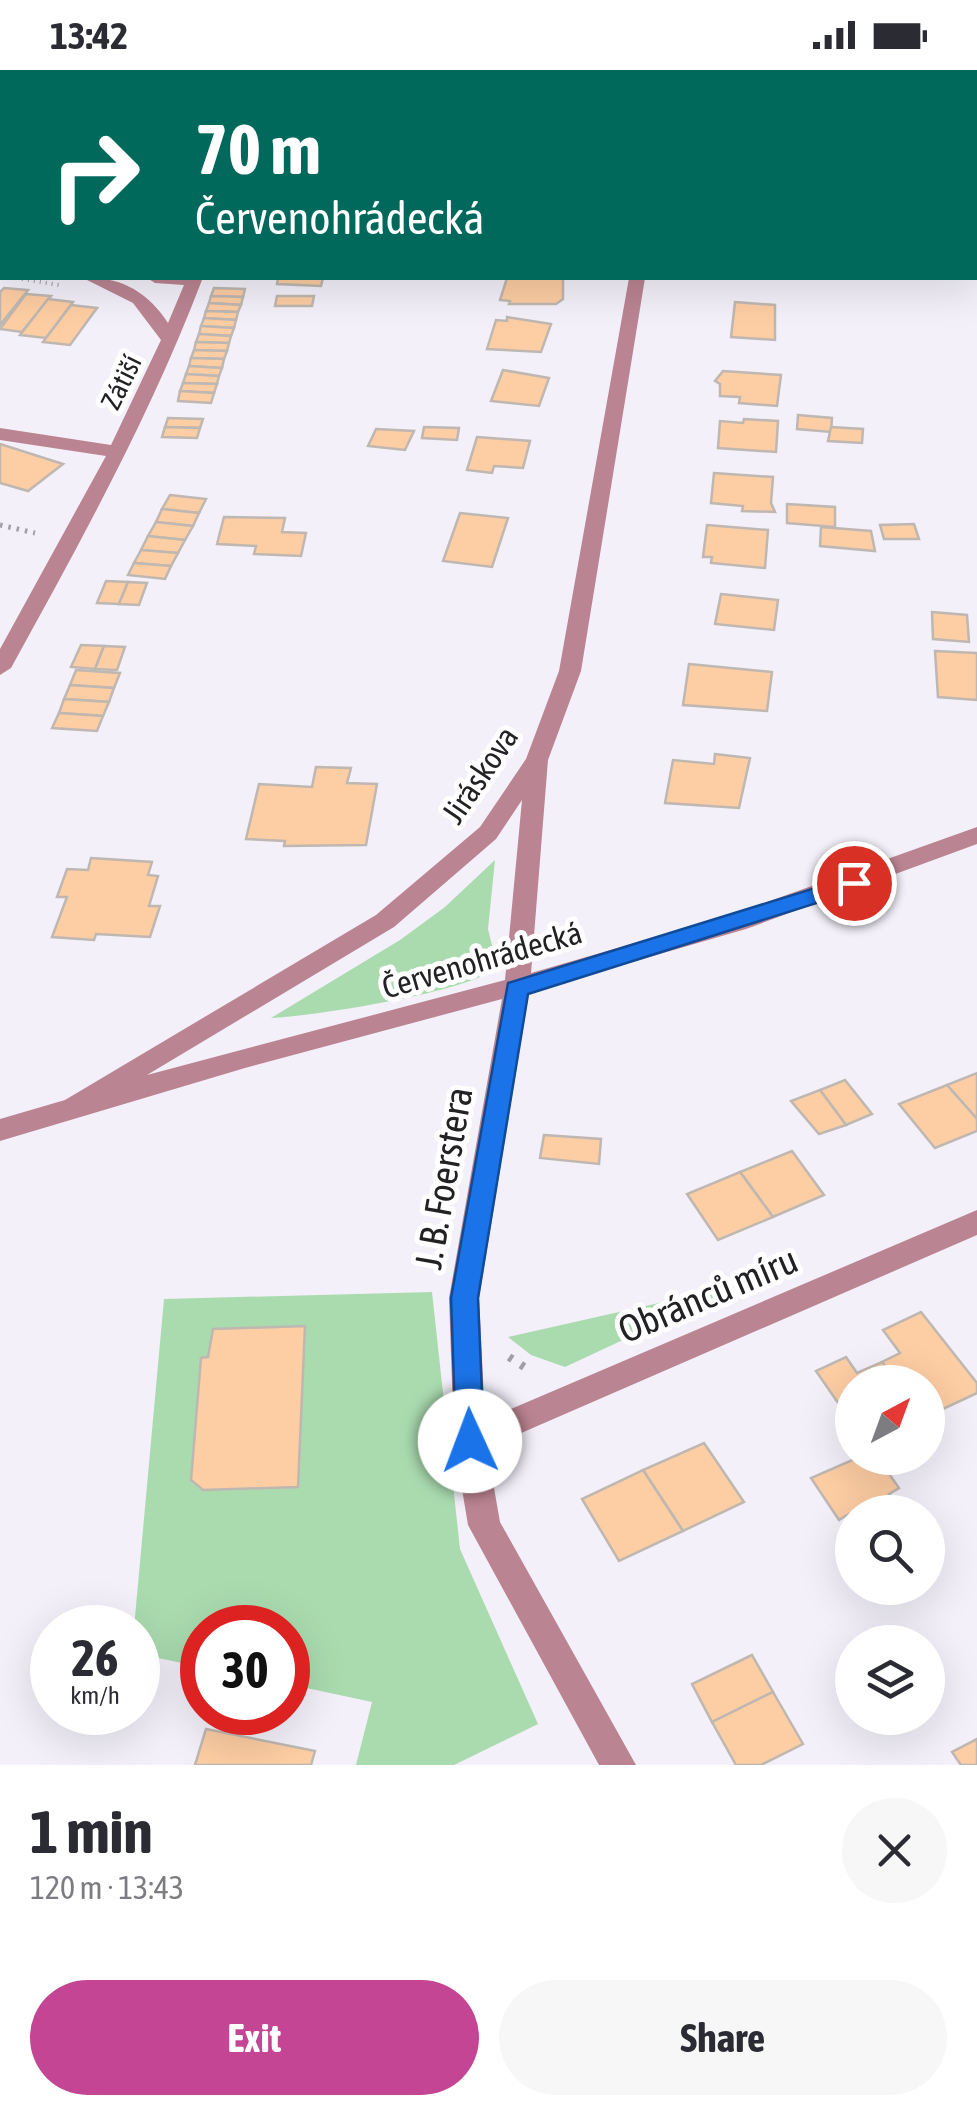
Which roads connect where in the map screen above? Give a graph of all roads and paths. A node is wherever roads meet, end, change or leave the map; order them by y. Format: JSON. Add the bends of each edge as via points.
{"nodes":[{"id":1,"x":23,"y":280,"type":"edge"},
{"id":2,"x":194,"y":280,"type":"edge"},
{"id":3,"x":637,"y":280,"type":"edge"},
{"id":4,"x":117,"y":281,"type":"edge"},
{"id":5,"x":67,"y":287,"type":"dead end"},
{"id":6,"x":171,"y":342,"type":"junction"},
{"id":7,"x":0,"y":434,"type":"edge"},
{"id":8,"x":117,"y":452,"type":"junction"},
{"id":9,"x":9,"y":635,"type":"edge"},
{"id":10,"x":0,"y":668,"type":"edge"},
{"id":11,"x":537,"y":759,"type":"junction"},
{"id":12,"x":977,"y":836,"type":"edge"},
{"id":13,"x":517,"y":989,"type":"junction"},
{"id":14,"x":76,"y":1105,"type":"junction"},
{"id":15,"x":0,"y":1130,"type":"edge"},
{"id":16,"x":977,"y":1222,"type":"edge"},
{"id":17,"x":501,"y":1351,"type":"dead end"},
{"id":18,"x":537,"y":1376,"type":"dead end"},
{"id":19,"x":470,"y":1441,"type":"junction"},
{"id":20,"x":618,"y":1765,"type":"edge"}],
"edges":[{"from":1,"to":5,"type":"path"},
{"from":2,"to":6,"type":"street","name":"Zátiší"},
{"from":3,"to":11,"type":"street","name":"Jiráskova","via":[[570,672]]},
{"from":4,"to":6,"type":"street","via":[[153,308]]},
{"from":6,"to":8,"type":"street","name":"Zátiší"},
{"from":7,"to":8,"type":"street","name":"Zátiší"},
{"from":8,"to":9,"type":"street"},
{"from":9,"to":10,"type":"street"},
{"from":11,"to":13,"type":"street","name":"J. B. Foerstera"},
{"from":11,"to":14,"type":"street","name":"Jiráskova","via":[[488,833],[385,921]]},
{"from":12,"to":13,"type":"street","name":"Červenohrádecká","via":[[892,872]]},
{"from":13,"to":14,"type":"street","name":"Červenohrádecká"},
{"from":13,"to":19,"type":"street","name":"J. B. Foerstera","via":[[464,1298]]},
{"from":14,"to":15,"type":"street","name":"Červenohrádecká"},
{"from":16,"to":19,"type":"street","name":"Obránců míru"},
{"from":17,"to":18,"type":"path"},
{"from":19,"to":20,"type":"street","name":"J. B. Foerstera","via":[[484,1525]]}]}
